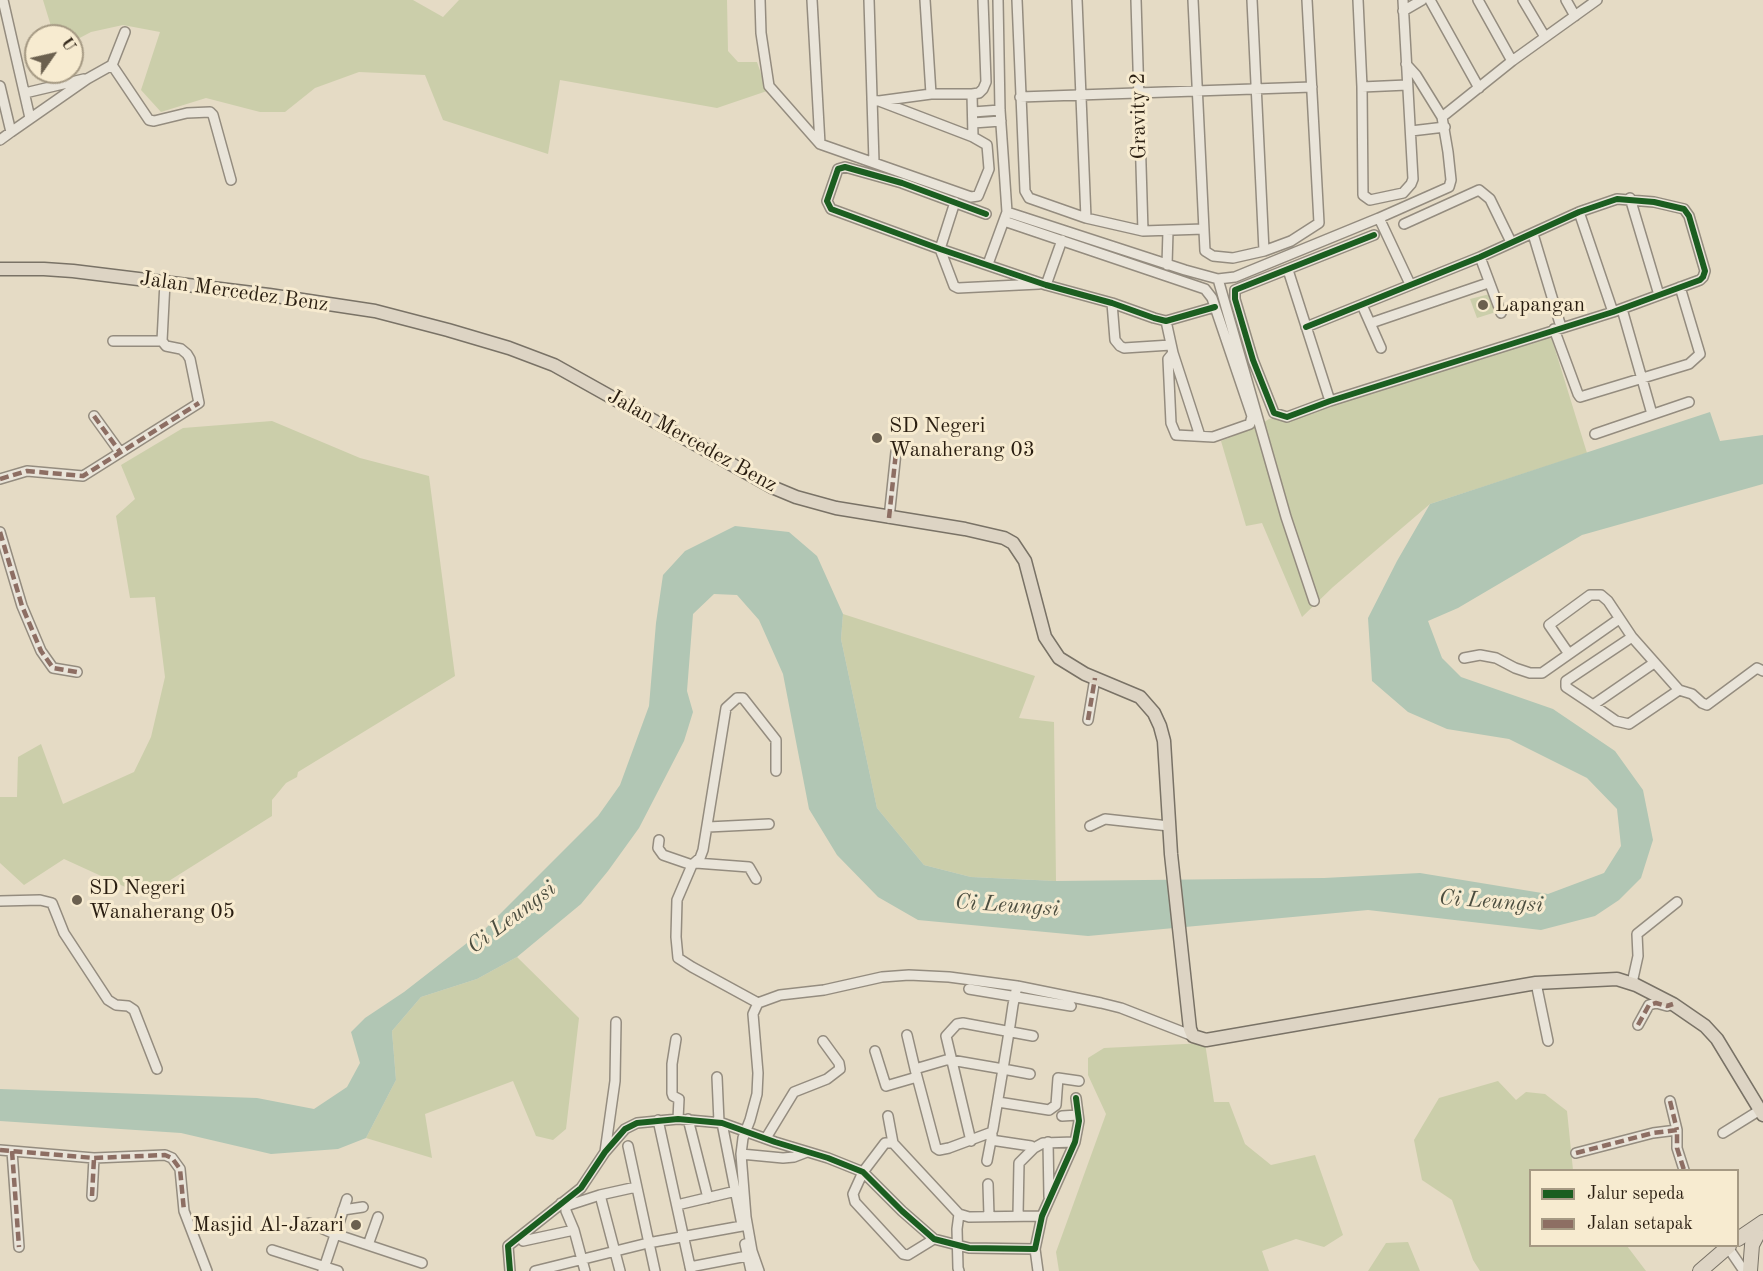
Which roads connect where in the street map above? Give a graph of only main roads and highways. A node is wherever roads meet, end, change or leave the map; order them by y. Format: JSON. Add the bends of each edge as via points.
{"nodes":[{"id":1,"x":0,"y":268,"type":"edge"},
{"id":2,"x":1761,"y":1112,"type":"edge"},
{"id":3,"x":1763,"y":1223,"type":"edge"},
{"id":4,"x":1739,"y":1238,"type":"edge"},
{"id":5,"x":1727,"y":1247,"type":"edge"},
{"id":6,"x":1700,"y":1271,"type":"edge"},
{"id":7,"x":1750,"y":1271,"type":"edge"}],
"edges":[{"from":1,"to":2,"type":"main road","name":"Jalan Mercedez Benz","via":[[44,268],[375,311],[509,348],[554,365],[772,487],[817,504],[1004,538],[1013,543],[1025,561],[1046,637],[1059,658],[1140,697],[1160,726],[1193,1036],[1206,1040],[1542,982],[1617,979],[1695,1017],[1717,1040]]},
{"from":3,"to":4,"type":"highway"},
{"from":3,"to":7,"type":"highway","via":[[1752,1245]]},
{"from":5,"to":6,"type":"highway"}]}
